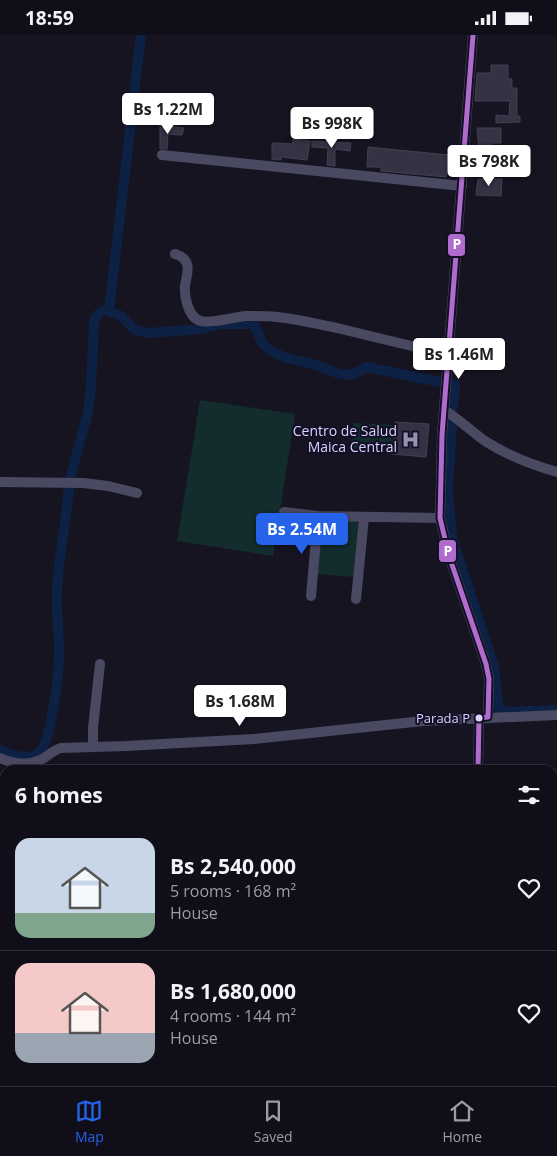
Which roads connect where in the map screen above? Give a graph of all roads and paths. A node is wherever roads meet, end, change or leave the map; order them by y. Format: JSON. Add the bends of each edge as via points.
{"nodes":[{"id":1,"x":473,"y":35,"type":"edge"},
{"id":2,"x":162,"y":155,"type":"dead end"},
{"id":3,"x":462,"y":186,"type":"junction"},
{"id":4,"x":175,"y":254,"type":"dead end"},
{"id":5,"x":449,"y":355,"type":"junction"},
{"id":6,"x":444,"y":411,"type":"junction"},
{"id":7,"x":557,"y":472,"type":"edge"},
{"id":8,"x":0,"y":482,"type":"edge"},
{"id":9,"x":137,"y":493,"type":"dead end"},
{"id":10,"x":284,"y":512,"type":"dead end"},
{"id":11,"x":318,"y":516,"type":"junction"},
{"id":12,"x":364,"y":517,"type":"junction"},
{"id":13,"x":440,"y":518,"type":"junction"},
{"id":14,"x":311,"y":596,"type":"dead end"},
{"id":15,"x":356,"y":599,"type":"dead end"},
{"id":16,"x":100,"y":664,"type":"dead end"},
{"id":17,"x":557,"y":715,"type":"edge"},
{"id":18,"x":484,"y":718,"type":"junction"},
{"id":19,"x":93,"y":746,"type":"junction"},
{"id":20,"x":0,"y":758,"type":"edge"},
{"id":21,"x":479,"y":765,"type":"edge"}],
"edges":[{"from":1,"to":3,"type":"street"},
{"from":2,"to":3,"type":"street"},
{"from":3,"to":5,"type":"street"},
{"from":4,"to":5,"type":"street","via":[[185,260],[188,305],[190,312],[201,321],[246,316],[280,317]]},
{"from":5,"to":6,"type":"street"},
{"from":6,"to":7,"type":"street","via":[[495,447],[532,465]]},
{"from":6,"to":13,"type":"street"},
{"from":8,"to":9,"type":"street","via":[[83,483]]},
{"from":10,"to":11,"type":"street"},
{"from":11,"to":12,"type":"street"},
{"from":11,"to":14,"type":"street"},
{"from":12,"to":13,"type":"street"},
{"from":12,"to":15,"type":"street"},
{"from":13,"to":18,"type":"street","via":[[449,556],[486,664],[489,679]]},
{"from":16,"to":19,"type":"street"},
{"from":17,"to":18,"type":"street"},
{"from":18,"to":19,"type":"street","via":[[423,721],[254,739]]},
{"from":18,"to":21,"type":"street"},
{"from":19,"to":20,"type":"street","via":[[61,748],[43,759],[22,765]]}]}
